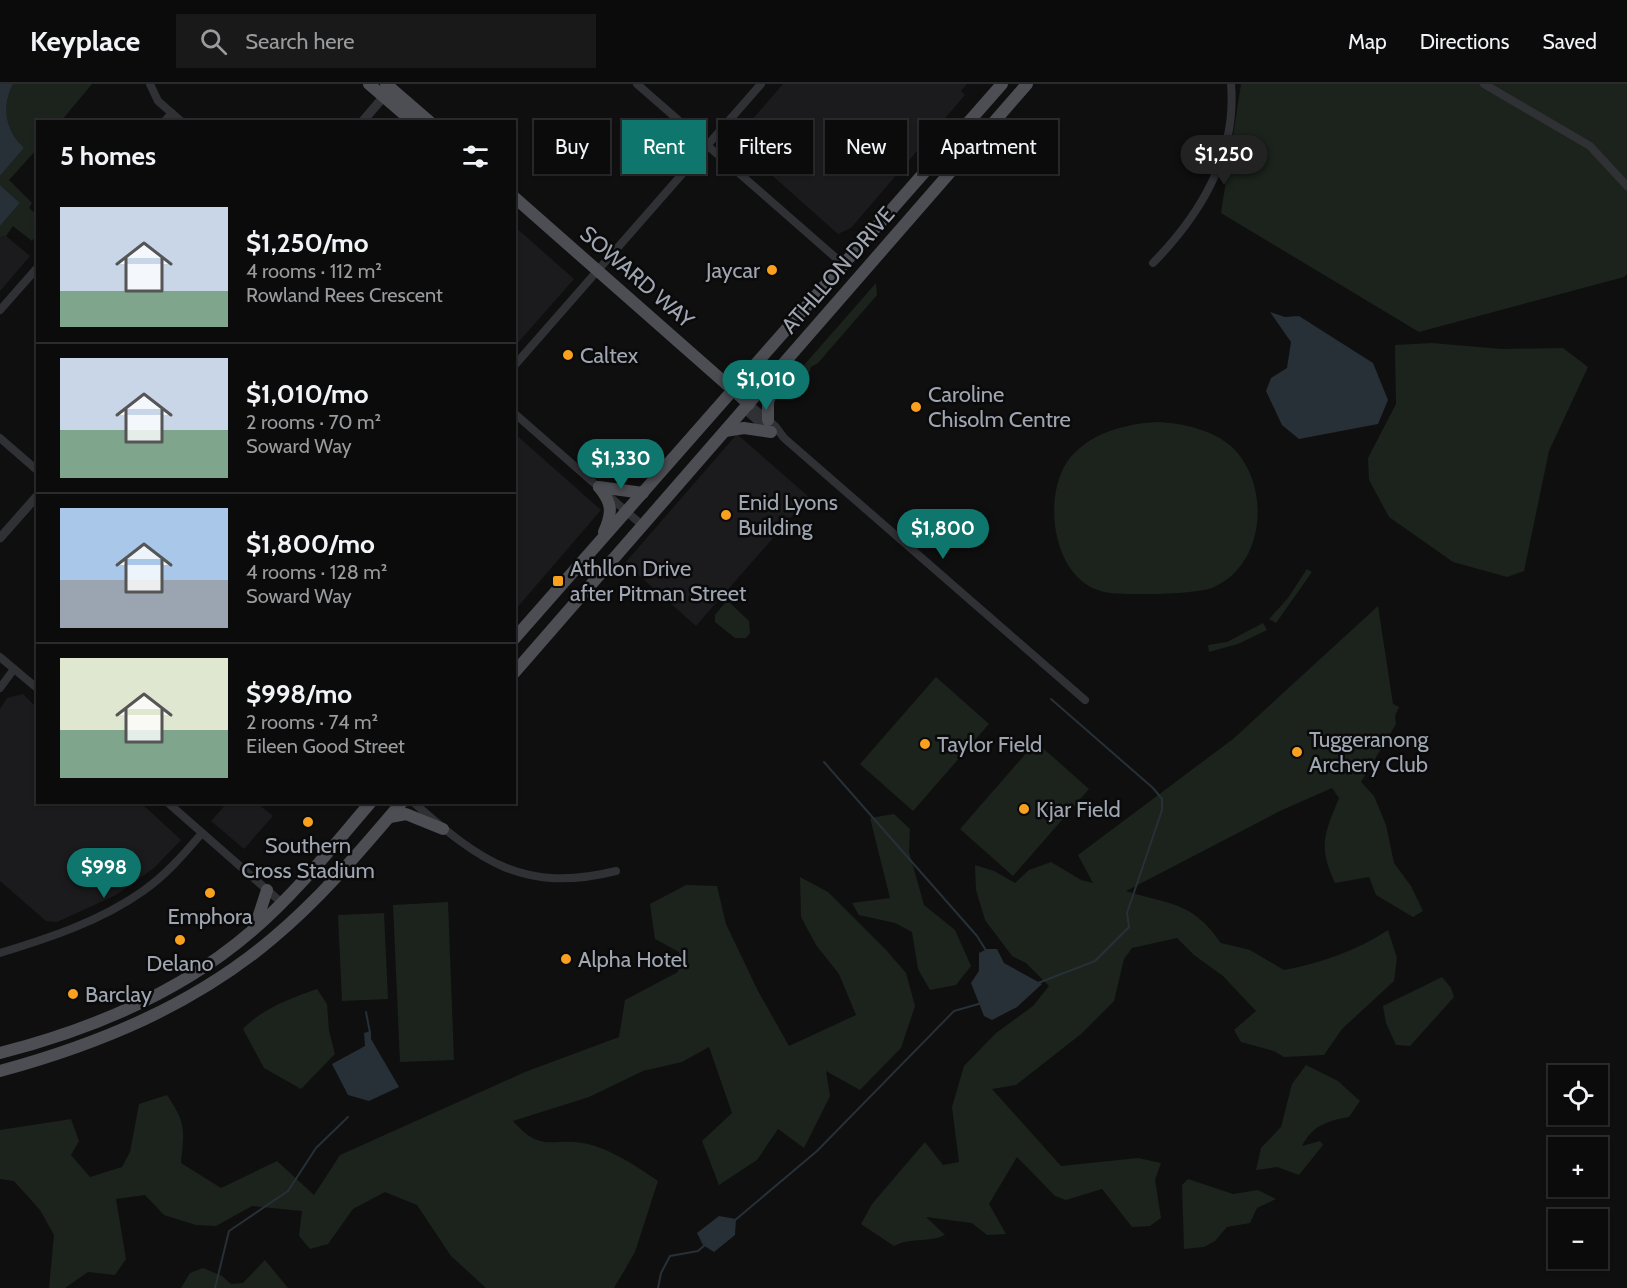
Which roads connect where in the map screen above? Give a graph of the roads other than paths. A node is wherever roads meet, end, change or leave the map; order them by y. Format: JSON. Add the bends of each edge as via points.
{"nodes":[{"id":1,"x":150,"y":84,"type":"edge"},
{"id":2,"x":369,"y":84,"type":"edge"},
{"id":3,"x":637,"y":84,"type":"edge"},
{"id":4,"x":761,"y":84,"type":"edge"},
{"id":5,"x":1002,"y":84,"type":"edge"},
{"id":6,"x":1027,"y":84,"type":"edge"},
{"id":7,"x":1231,"y":84,"type":"edge"},
{"id":8,"x":1484,"y":84,"type":"edge"},
{"id":9,"x":389,"y":88,"type":"edge"},
{"id":10,"x":171,"y":113,"type":"junction"},
{"id":11,"x":166,"y":120,"type":"edge"},
{"id":12,"x":180,"y":120,"type":"edge"},
{"id":13,"x":364,"y":120,"type":"edge"},
{"id":14,"x":411,"y":120,"type":"edge"},
{"id":15,"x":428,"y":120,"type":"edge"},
{"id":16,"x":708,"y":145,"type":"junction"},
{"id":17,"x":1627,"y":186,"type":"edge"},
{"id":18,"x":516,"y":198,"type":"edge"},
{"id":19,"x":516,"y":210,"type":"edge"},
{"id":20,"x":893,"y":238,"type":"junction"},
{"id":21,"x":1154,"y":262,"type":"dead end"},
{"id":22,"x":844,"y":265,"type":"junction"},
{"id":23,"x":36,"y":269,"type":"edge"},
{"id":24,"x":595,"y":274,"type":"junction"},
{"id":25,"x":839,"y":301,"type":"junction"},
{"id":26,"x":0,"y":310,"type":"edge"},
{"id":27,"x":516,"y":364,"type":"edge"},
{"id":28,"x":779,"y":370,"type":"junction"},
{"id":29,"x":731,"y":393,"type":"junction"},
{"id":30,"x":747,"y":406,"type":"junction"},
{"id":31,"x":516,"y":414,"type":"edge"},
{"id":32,"x":769,"y":426,"type":"junction"},
{"id":33,"x":725,"y":431,"type":"junction"},
{"id":34,"x":0,"y":438,"type":"edge"},
{"id":35,"x":784,"y":438,"type":"junction"},
{"id":36,"x":36,"y":469,"type":"edge"},
{"id":37,"x":599,"y":487,"type":"junction"},
{"id":38,"x":643,"y":493,"type":"junction"},
{"id":39,"x":36,"y":497,"type":"edge"},
{"id":40,"x":627,"y":512,"type":"junction"},
{"id":41,"x":643,"y":526,"type":"junction"},
{"id":42,"x":0,"y":538,"type":"edge"},
{"id":43,"x":596,"y":546,"type":"junction"},
{"id":44,"x":516,"y":637,"type":"edge"},
{"id":45,"x":0,"y":657,"type":"edge"},
{"id":46,"x":14,"y":669,"type":"junction"},
{"id":47,"x":516,"y":671,"type":"edge"},
{"id":48,"x":36,"y":687,"type":"edge"},
{"id":49,"x":0,"y":688,"type":"edge"},
{"id":50,"x":1085,"y":700,"type":"dead end"},
{"id":51,"x":169,"y":804,"type":"edge"},
{"id":52,"x":369,"y":804,"type":"edge"},
{"id":53,"x":400,"y":804,"type":"edge"},
{"id":54,"x":415,"y":804,"type":"edge"},
{"id":55,"x":390,"y":817,"type":"junction"},
{"id":56,"x":443,"y":829,"type":"junction"},
{"id":57,"x":202,"y":833,"type":"junction"},
{"id":58,"x":616,"y":871,"type":"dead end"},
{"id":59,"x":339,"y":874,"type":"junction"},
{"id":60,"x":267,"y":890,"type":"junction"},
{"id":61,"x":282,"y":903,"type":"junction"},
{"id":62,"x":253,"y":930,"type":"junction"},
{"id":63,"x":272,"y":939,"type":"junction"},
{"id":64,"x":0,"y":953,"type":"edge"},
{"id":65,"x":0,"y":1053,"type":"edge"},
{"id":66,"x":0,"y":1071,"type":"edge"}],
"edges":[{"from":1,"to":10,"type":"street","via":[[158,101]]},
{"from":2,"to":9,"type":"main road"},
{"from":3,"to":16,"type":"street"},
{"from":4,"to":16,"type":"street"},
{"from":5,"to":22,"type":"main road","name":"ATHLLON DRIVE"},
{"from":6,"to":20,"type":"main road","name":"ATHLLON DRIVE"},
{"from":7,"to":21,"type":"street","via":[[1230,132],[1216,175],[1184,230]]},
{"from":8,"to":17,"type":"street","via":[[1590,146]]},
{"from":9,"to":13,"type":"street"},
{"from":9,"to":14,"type":"main road"},
{"from":9,"to":15,"type":"main road"},
{"from":10,"to":11,"type":"street"},
{"from":10,"to":12,"type":"street"},
{"from":16,"to":22,"type":"street"},
{"from":16,"to":24,"type":"street"},
{"from":18,"to":24,"type":"main road","name":"SOWARD WAY"},
{"from":19,"to":24,"type":"main road","name":"SOWARD WAY"},
{"from":20,"to":22,"type":"main road","via":[[862,266]]},
{"from":20,"to":25,"type":"main road","name":"ATHLLON DRIVE"},
{"from":22,"to":25,"type":"main road","via":[[851,281]]},
{"from":22,"to":29,"type":"main road","name":"ATHLLON DRIVE"},
{"from":23,"to":26,"type":"street"},
{"from":24,"to":27,"type":"street"},
{"from":24,"to":29,"type":"main road","name":"SOWARD WAY"},
{"from":25,"to":28,"type":"main road","name":"ATHLLON DRIVE"},
{"from":28,"to":30,"type":"main road","name":"ATHLLON DRIVE"},
{"from":28,"to":32,"type":"main road","via":[[768,402]]},
{"from":29,"to":30,"type":"main road","name":"SOWARD WAY"},
{"from":29,"to":38,"type":"main road","name":"ATHLLON DRIVE"},
{"from":30,"to":32,"type":"street","name":"SOWARD WAY"},
{"from":30,"to":32,"type":"street","name":"SOWARD WAY"},
{"from":30,"to":33,"type":"main road","name":"ATHLLON DRIVE"},
{"from":31,"to":37,"type":"street"},
{"from":32,"to":33,"type":"main road"},
{"from":32,"to":35,"type":"street","name":"SOWARD WAY"},
{"from":32,"to":35,"type":"street","name":"SOWARD WAY"},
{"from":33,"to":41,"type":"main road","name":"ATHLLON DRIVE"},
{"from":34,"to":36,"type":"street"},
{"from":35,"to":50,"type":"street","name":"SOWARD WAY"},
{"from":37,"to":38,"type":"main road"},
{"from":37,"to":40,"type":"street"},
{"from":37,"to":43,"type":"main road","via":[[609,499],[611,513]]},
{"from":38,"to":40,"type":"main road","name":"ATHLLON DRIVE"},
{"from":39,"to":42,"type":"street"},
{"from":40,"to":41,"type":"street"},
{"from":40,"to":43,"type":"main road","name":"ATHLLON DRIVE"},
{"from":41,"to":47,"type":"main road","name":"ATHLLON DRIVE"},
{"from":43,"to":44,"type":"main road","name":"ATHLLON DRIVE"},
{"from":45,"to":46,"type":"street"},
{"from":46,"to":48,"type":"street"},
{"from":46,"to":49,"type":"street"},
{"from":51,"to":57,"type":"street"},
{"from":52,"to":61,"type":"main road"},
{"from":53,"to":55,"type":"main road"},
{"from":54,"to":56,"type":"street"},
{"from":55,"to":56,"type":"main road","via":[[406,814]]},
{"from":55,"to":59,"type":"main road"},
{"from":56,"to":58,"type":"street","via":[[483,858],[534,876],[568,879]]},
{"from":57,"to":60,"type":"street"},
{"from":57,"to":64,"type":"street","via":[[167,871],[129,901],[63,931]]},
{"from":59,"to":61,"type":"main road","via":[[300,904]]},
{"from":59,"to":63,"type":"main road"},
{"from":60,"to":61,"type":"street"},
{"from":60,"to":62,"type":"main road"},
{"from":61,"to":62,"type":"main road"},
{"from":61,"to":63,"type":"main road","via":[[286,921]]},
{"from":62,"to":65,"type":"main road","via":[[223,955],[147,999],[71,1031]]},
{"from":63,"to":66,"type":"main road","via":[[212,983],[148,1019]]}]}
